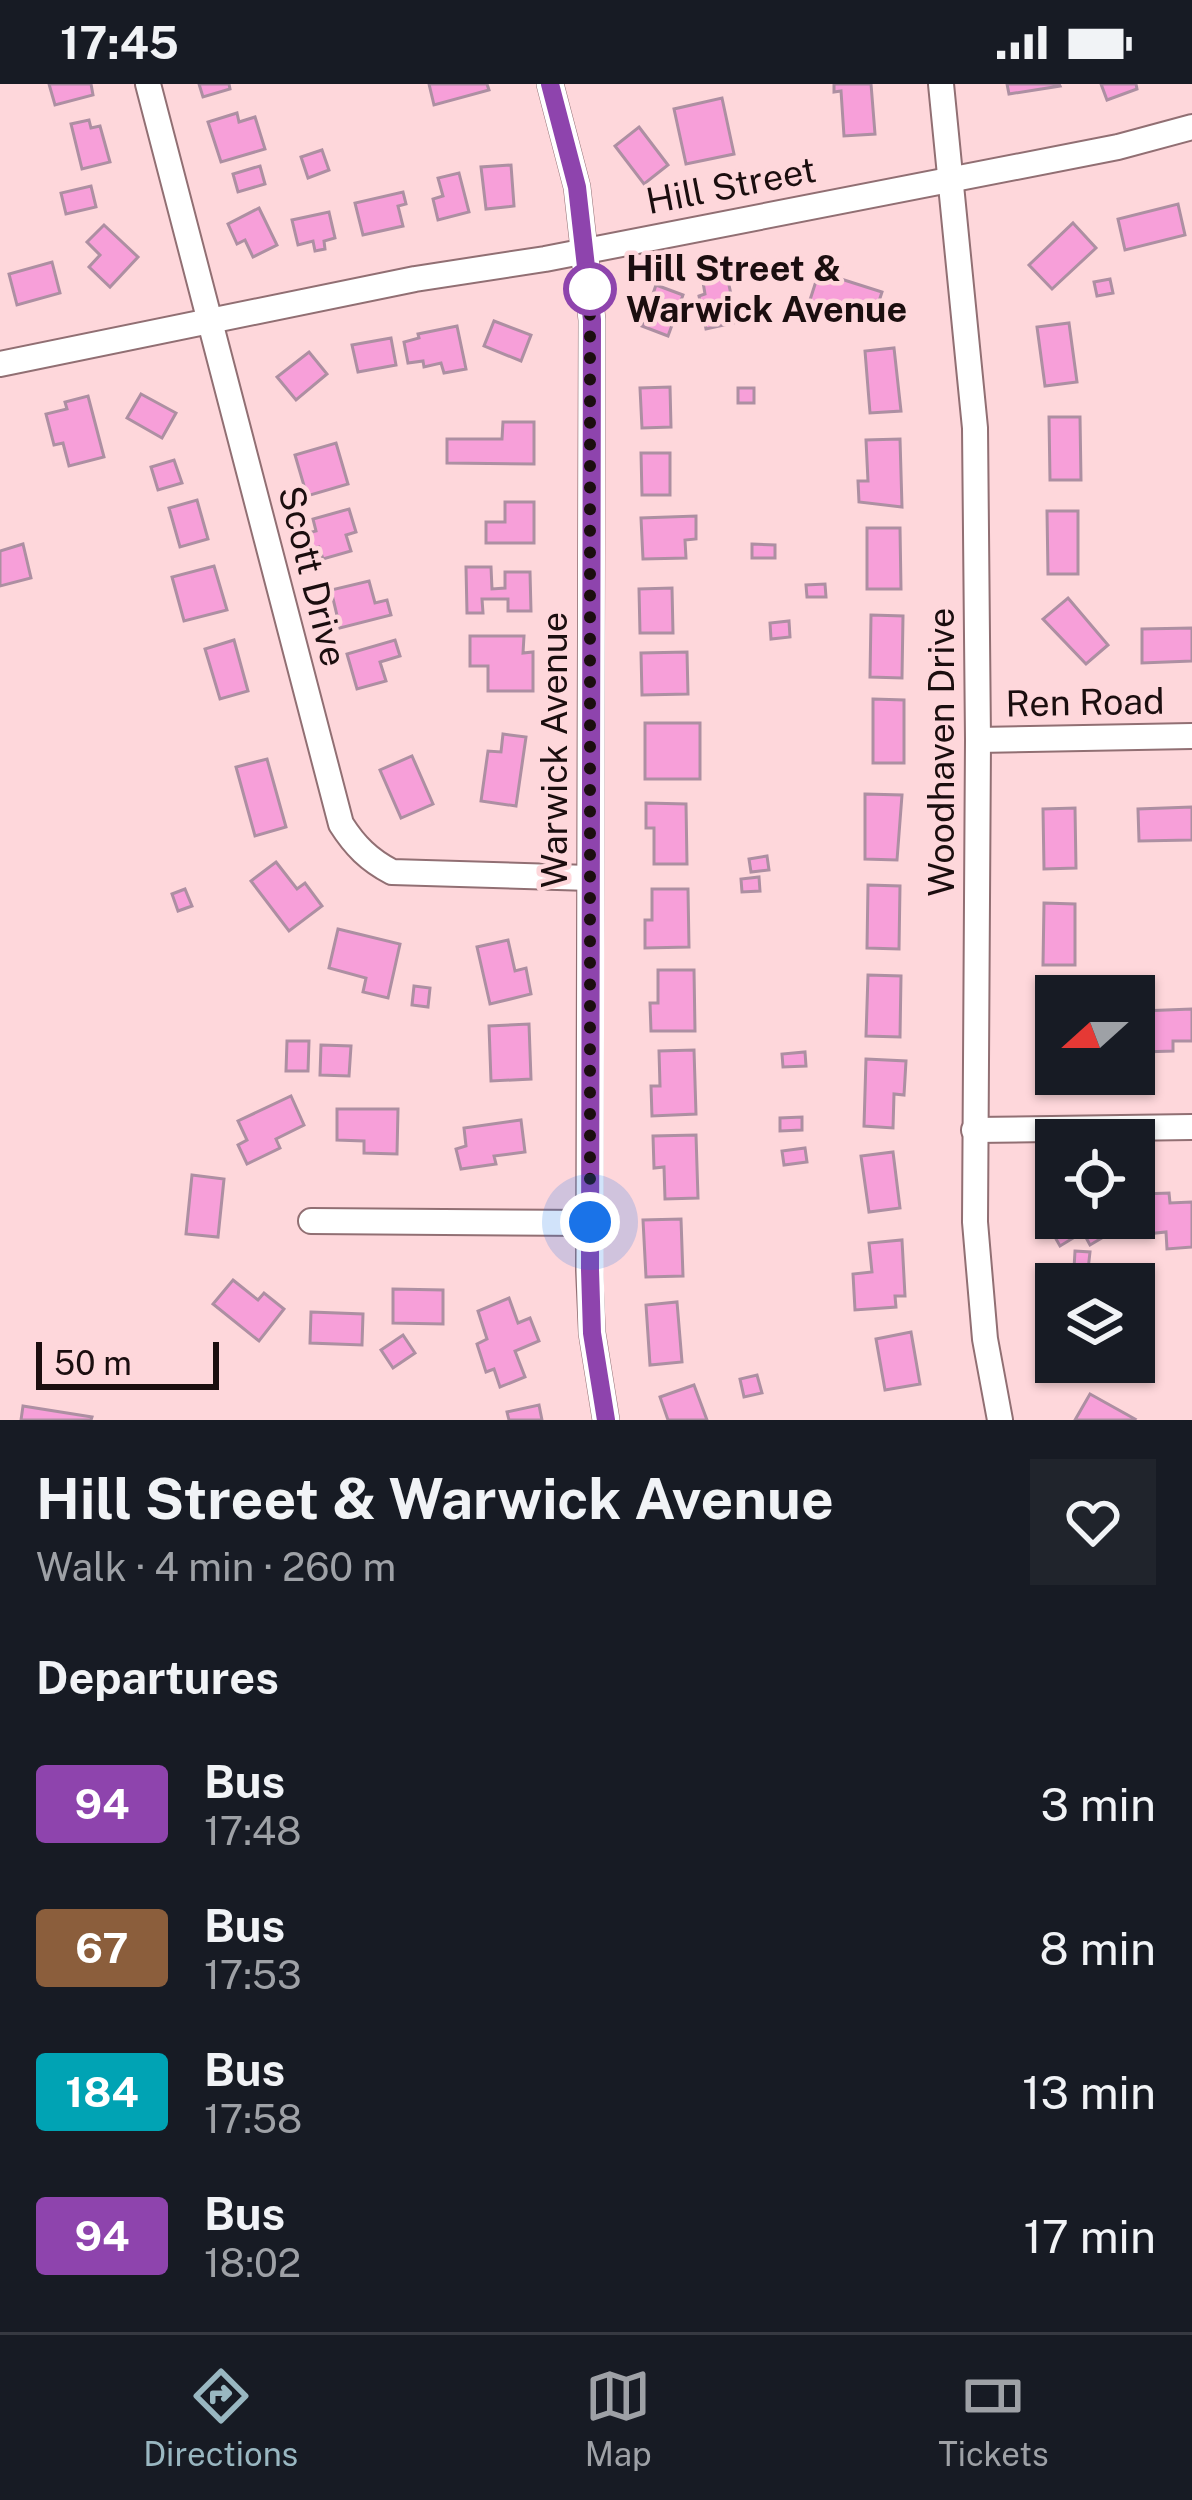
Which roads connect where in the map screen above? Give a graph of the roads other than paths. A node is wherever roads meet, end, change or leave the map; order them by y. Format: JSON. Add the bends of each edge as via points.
{"nodes":[{"id":1,"x":148,"y":84,"type":"edge"},
{"id":2,"x":550,"y":84,"type":"edge"},
{"id":3,"x":941,"y":84,"type":"edge"},
{"id":4,"x":1192,"y":127,"type":"edge"},
{"id":5,"x":951,"y":179,"type":"junction"},
{"id":6,"x":586,"y":250,"type":"junction"},
{"id":7,"x":211,"y":321,"type":"junction"},
{"id":8,"x":0,"y":364,"type":"edge"},
{"id":9,"x":1192,"y":736,"type":"edge"},
{"id":10,"x":978,"y":740,"type":"junction"},
{"id":11,"x":590,"y":878,"type":"junction"},
{"id":12,"x":1192,"y":1126,"type":"edge"},
{"id":13,"x":974,"y":1130,"type":"junction"},
{"id":14,"x":311,"y":1221,"type":"dead end"},
{"id":15,"x":590,"y":1222,"type":"junction"},
{"id":16,"x":606,"y":1420,"type":"edge"},
{"id":17,"x":1000,"y":1420,"type":"edge"}],
"edges":[{"from":1,"to":7,"type":"street","name":"Scott Drive"},
{"from":2,"to":6,"type":"street","name":"Warwick Avenue"},
{"from":3,"to":5,"type":"street","name":"Woodhaven Drive"},
{"from":4,"to":5,"type":"street","name":"Hill Street"},
{"from":5,"to":6,"type":"street","name":"Hill Street"},
{"from":5,"to":10,"type":"street","name":"Woodhaven Drive","via":[[975,428]]},
{"from":6,"to":7,"type":"street","name":"Hill Street"},
{"from":6,"to":11,"type":"street","name":"Warwick Avenue"},
{"from":7,"to":8,"type":"street","name":"Hill Street"},
{"from":7,"to":11,"type":"street","name":"Scott Drive","via":[[307,700],[353,843],[373,862],[408,875]]},
{"from":9,"to":10,"type":"street","name":"Ren Road"},
{"from":10,"to":13,"type":"street","name":"Woodhaven Drive"},
{"from":11,"to":15,"type":"street","name":"Warwick Avenue"},
{"from":12,"to":13,"type":"street"},
{"from":13,"to":17,"type":"street","name":"Woodhaven Drive","via":[[980,1299]]},
{"from":14,"to":15,"type":"street"},
{"from":15,"to":16,"type":"street","name":"Warwick Avenue","via":[[592,1333]]}]}
